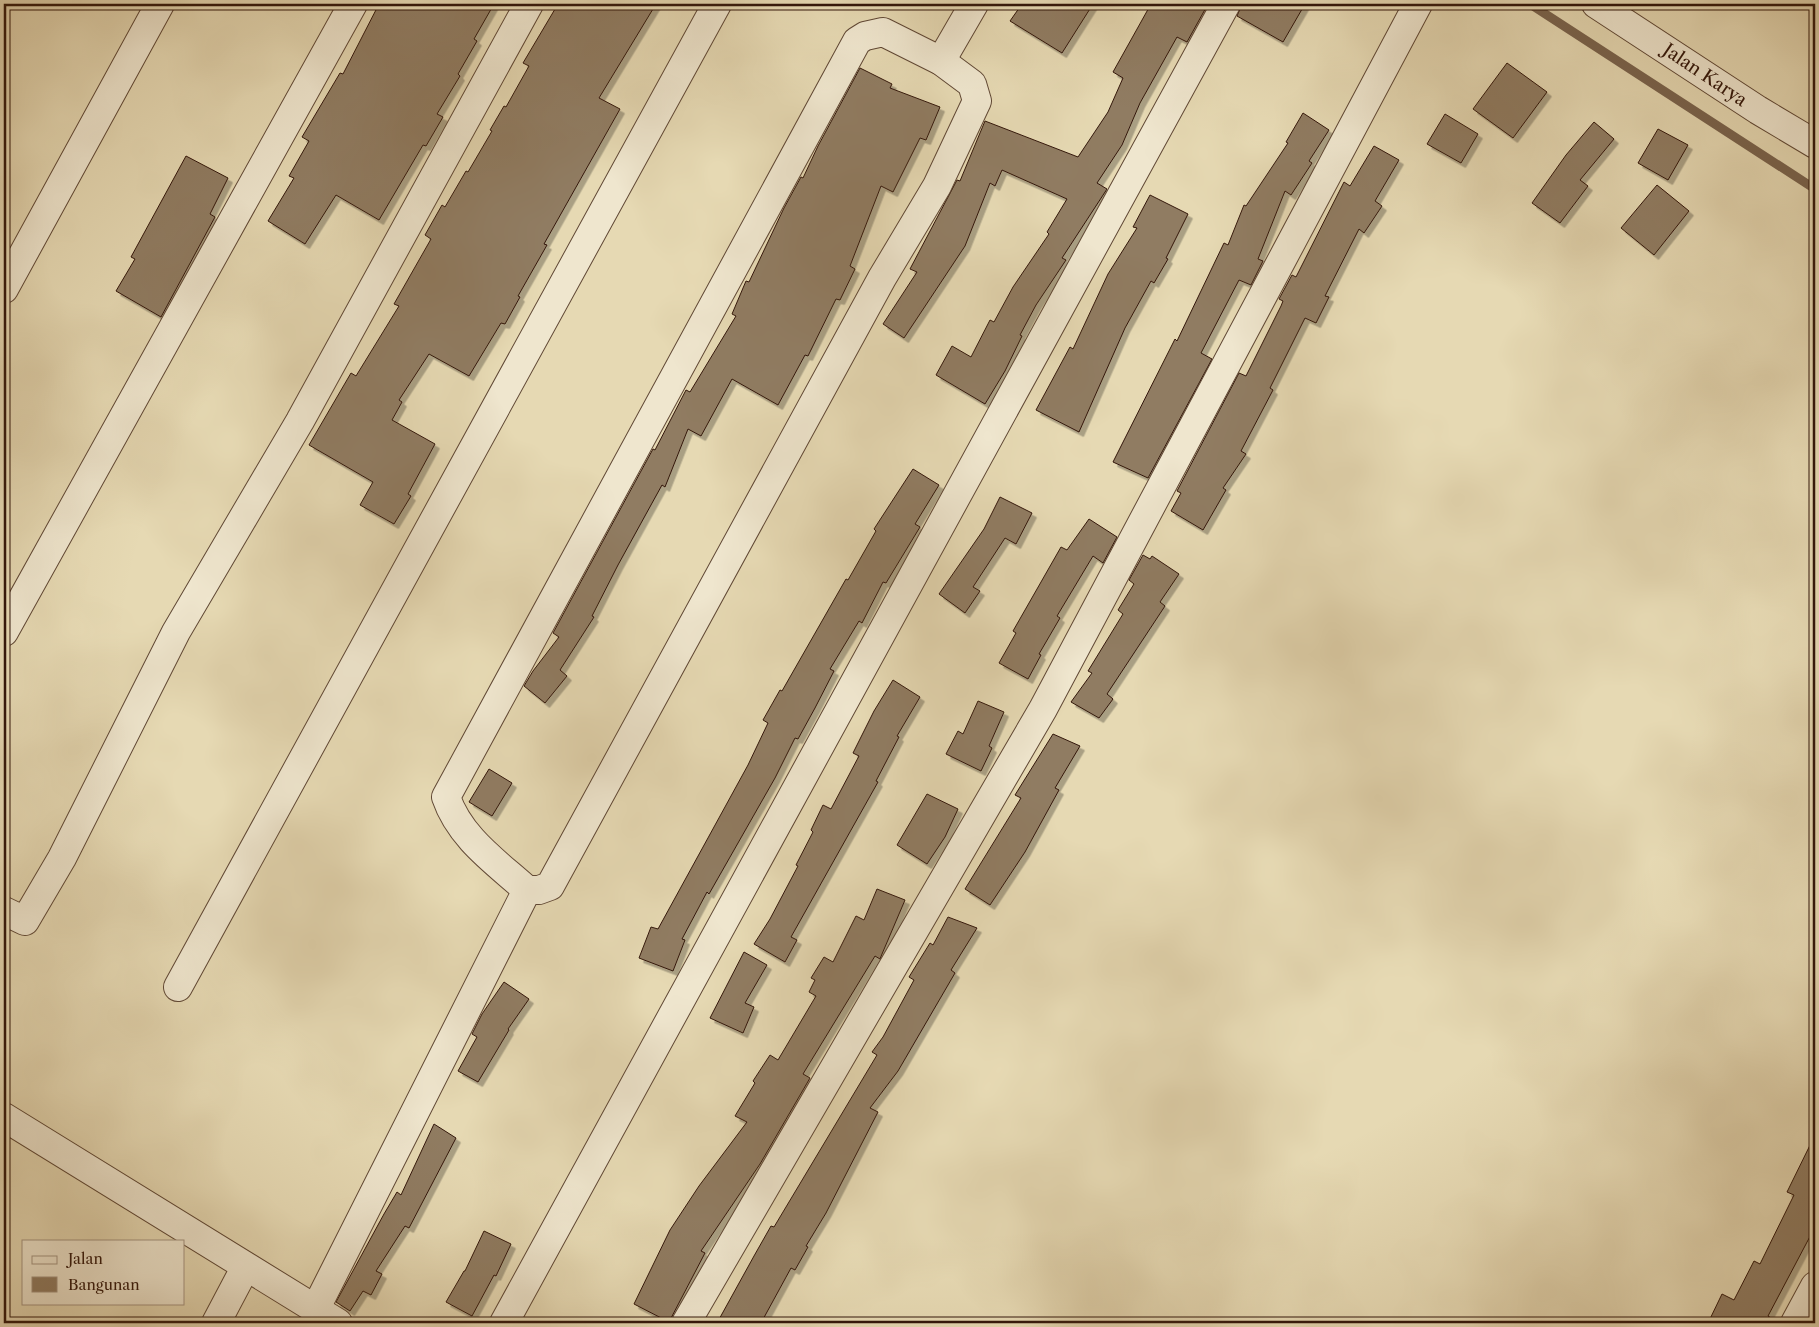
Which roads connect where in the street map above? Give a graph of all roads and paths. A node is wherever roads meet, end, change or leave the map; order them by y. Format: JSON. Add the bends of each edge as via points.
{"nodes":[{"id":1,"x":160,"y":4,"type":"edge"},
{"id":2,"x":353,"y":4,"type":"edge"},
{"id":3,"x":529,"y":4,"type":"edge"},
{"id":4,"x":717,"y":4,"type":"edge"},
{"id":5,"x":974,"y":4,"type":"edge"},
{"id":6,"x":1226,"y":4,"type":"edge"},
{"id":7,"x":1418,"y":4,"type":"edge"},
{"id":8,"x":1610,"y":7,"type":"edge"},
{"id":9,"x":942,"y":61,"type":"junction"},
{"id":10,"x":1815,"y":144,"type":"edge"},
{"id":11,"x":4,"y":289,"type":"edge"},
{"id":12,"x":4,"y":632,"type":"edge"},
{"id":13,"x":528,"y":890,"type":"junction"},
{"id":14,"x":4,"y":911,"type":"edge"},
{"id":15,"x":178,"y":987,"type":"dead end"},
{"id":16,"x":4,"y":1118,"type":"edge"},
{"id":17,"x":245,"y":1268,"type":"junction"},
{"id":18,"x":1815,"y":1286,"type":"edge"},
{"id":19,"x":326,"y":1317,"type":"edge"},
{"id":20,"x":216,"y":1323,"type":"edge"},
{"id":21,"x":504,"y":1323,"type":"edge"},
{"id":22,"x":686,"y":1323,"type":"edge"},
{"id":23,"x":1795,"y":1323,"type":"edge"}],
"edges":[{"from":1,"to":11,"type":"street"},
{"from":2,"to":12,"type":"street"},
{"from":3,"to":14,"type":"street","via":[[305,412],[176,632],[62,858],[25,921]]},
{"from":4,"to":15,"type":"street"},
{"from":5,"to":9,"type":"street"},
{"from":6,"to":21,"type":"street"},
{"from":7,"to":22,"type":"street","via":[[1043,709]]},
{"from":8,"to":10,"type":"street","name":"Jalan Karya","via":[[1758,110]]},
{"from":9,"to":13,"type":"street","via":[[972,84],[977,101],[937,186],[882,278],[550,886]]},
{"from":9,"to":13,"type":"street","via":[[883,32],[865,36],[856,42],[446,797],[452,815],[466,836]]},
{"from":13,"to":19,"type":"street"},
{"from":16,"to":17,"type":"street"},
{"from":17,"to":19,"type":"street"},
{"from":17,"to":20,"type":"street"},
{"from":18,"to":23,"type":"street"}]}
